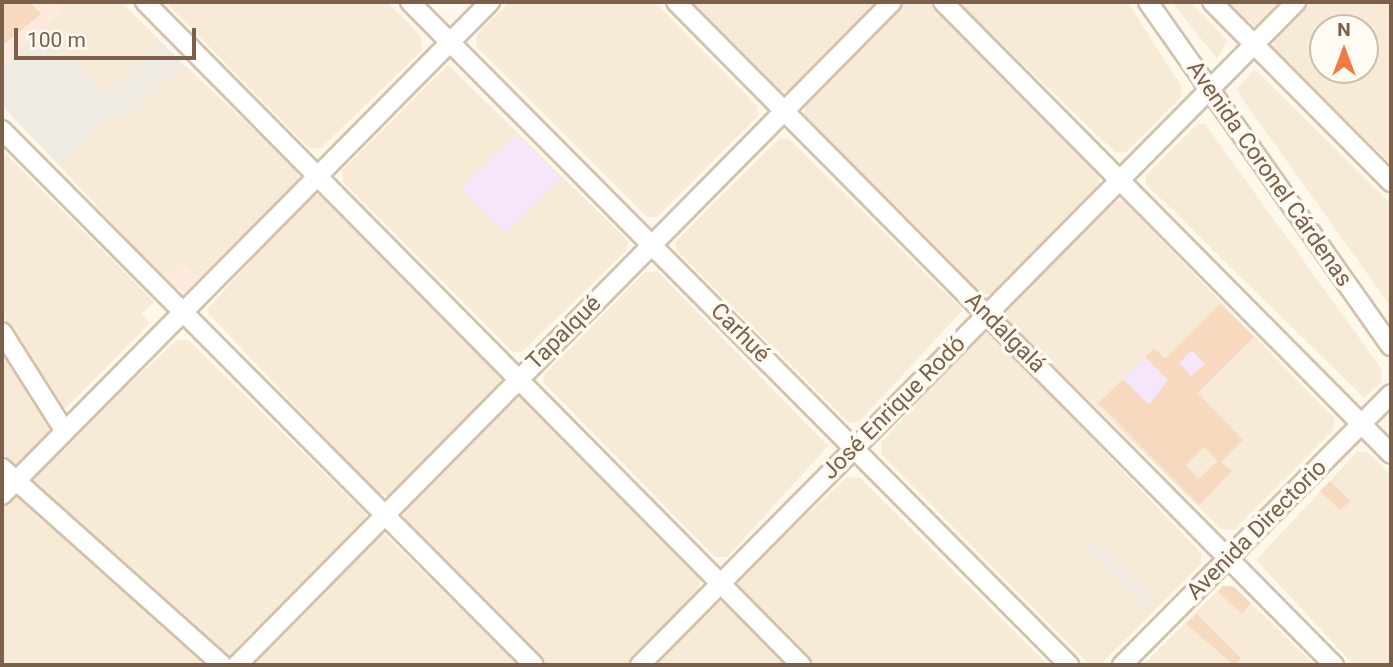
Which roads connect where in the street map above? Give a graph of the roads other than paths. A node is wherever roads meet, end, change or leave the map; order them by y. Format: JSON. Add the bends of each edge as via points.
{"nodes":[{"id":1,"x":145,"y":2,"type":"edge"},
{"id":2,"x":410,"y":2,"type":"edge"},
{"id":3,"x":490,"y":2,"type":"edge"},
{"id":4,"x":676,"y":2,"type":"edge"},
{"id":5,"x":892,"y":2,"type":"edge"},
{"id":6,"x":943,"y":2,"type":"edge"},
{"id":7,"x":1148,"y":2,"type":"edge"},
{"id":8,"x":1212,"y":2,"type":"edge"},
{"id":9,"x":1296,"y":2,"type":"edge"},
{"id":10,"x":450,"y":42,"type":"junction"},
{"id":11,"x":1254,"y":43,"type":"junction"},
{"id":12,"x":1208,"y":89,"type":"junction"},
{"id":13,"x":784,"y":111,"type":"junction"},
{"id":14,"x":2,"y":130,"type":"edge"},
{"id":15,"x":316,"y":175,"type":"junction"},
{"id":16,"x":1121,"y":178,"type":"junction"},
{"id":17,"x":1391,"y":182,"type":"edge"},
{"id":18,"x":652,"y":245,"type":"junction"},
{"id":19,"x":182,"y":312,"type":"junction"},
{"id":20,"x":987,"y":314,"type":"junction"},
{"id":21,"x":2,"y":332,"type":"edge"},
{"id":22,"x":1391,"y":346,"type":"edge"},
{"id":23,"x":518,"y":379,"type":"junction"},
{"id":24,"x":1391,"y":394,"type":"edge"},
{"id":25,"x":1361,"y":425,"type":"junction"},
{"id":26,"x":64,"y":430,"type":"junction"},
{"id":27,"x":854,"y":449,"type":"junction"},
{"id":28,"x":1391,"y":454,"type":"edge"},
{"id":29,"x":2,"y":468,"type":"edge"},
{"id":30,"x":16,"y":481,"type":"junction"},
{"id":31,"x":2,"y":495,"type":"edge"},
{"id":32,"x":385,"y":515,"type":"junction"},
{"id":33,"x":1228,"y":558,"type":"junction"},
{"id":34,"x":720,"y":583,"type":"junction"},
{"id":35,"x":222,"y":665,"type":"edge"},
{"id":36,"x":237,"y":665,"type":"edge"},
{"id":37,"x":534,"y":665,"type":"edge"},
{"id":38,"x":640,"y":665,"type":"edge"},
{"id":39,"x":801,"y":665,"type":"edge"},
{"id":40,"x":1069,"y":665,"type":"edge"},
{"id":41,"x":1122,"y":665,"type":"edge"},
{"id":42,"x":1334,"y":665,"type":"edge"}],
"edges":[{"from":1,"to":15,"type":"street"},
{"from":2,"to":10,"type":"street","name":"Carhué"},
{"from":3,"to":10,"type":"street"},
{"from":4,"to":13,"type":"street","name":"Andalgalá"},
{"from":5,"to":13,"type":"street","name":"Tapalqué"},
{"from":6,"to":16,"type":"street"},
{"from":7,"to":12,"type":"street","name":"Avenida Coronel Cárdenas"},
{"from":8,"to":11,"type":"street"},
{"from":9,"to":11,"type":"street","name":"José Enrique Rodó"},
{"from":10,"to":15,"type":"street"},
{"from":10,"to":18,"type":"street","name":"Carhué"},
{"from":11,"to":12,"type":"street","name":"José Enrique Rodó"},
{"from":11,"to":17,"type":"street"},
{"from":12,"to":16,"type":"street","name":"José Enrique Rodó"},
{"from":12,"to":22,"type":"street","name":"Avenida Coronel Cárdenas"},
{"from":13,"to":18,"type":"street","name":"Tapalqué"},
{"from":13,"to":20,"type":"street","name":"Andalgalá"},
{"from":14,"to":19,"type":"street"},
{"from":15,"to":19,"type":"street"},
{"from":15,"to":23,"type":"street"},
{"from":16,"to":20,"type":"street","name":"José Enrique Rodó"},
{"from":16,"to":25,"type":"street"},
{"from":18,"to":23,"type":"street","name":"Tapalqué"},
{"from":18,"to":27,"type":"street","name":"Carhué"},
{"from":19,"to":26,"type":"street"},
{"from":19,"to":32,"type":"street"},
{"from":20,"to":27,"type":"street","name":"José Enrique Rodó"},
{"from":20,"to":33,"type":"street","name":"Andalgalá"},
{"from":21,"to":26,"type":"street"},
{"from":23,"to":32,"type":"street","name":"Tapalqué"},
{"from":23,"to":34,"type":"street"},
{"from":24,"to":25,"type":"street","name":"Avenida Directorio"},
{"from":25,"to":28,"type":"street"},
{"from":25,"to":33,"type":"street","name":"Avenida Directorio"},
{"from":26,"to":30,"type":"street"},
{"from":27,"to":34,"type":"street","name":"José Enrique Rodó"},
{"from":27,"to":40,"type":"street","name":"Carhué"},
{"from":29,"to":30,"type":"street"},
{"from":30,"to":31,"type":"street"},
{"from":30,"to":35,"type":"street"},
{"from":32,"to":36,"type":"street","name":"Tapalqué"},
{"from":32,"to":37,"type":"street"},
{"from":33,"to":41,"type":"street","name":"Avenida Directorio"},
{"from":33,"to":42,"type":"street","name":"Andalgalá"},
{"from":34,"to":38,"type":"street","name":"José Enrique Rodó"},
{"from":34,"to":39,"type":"street"}]}
